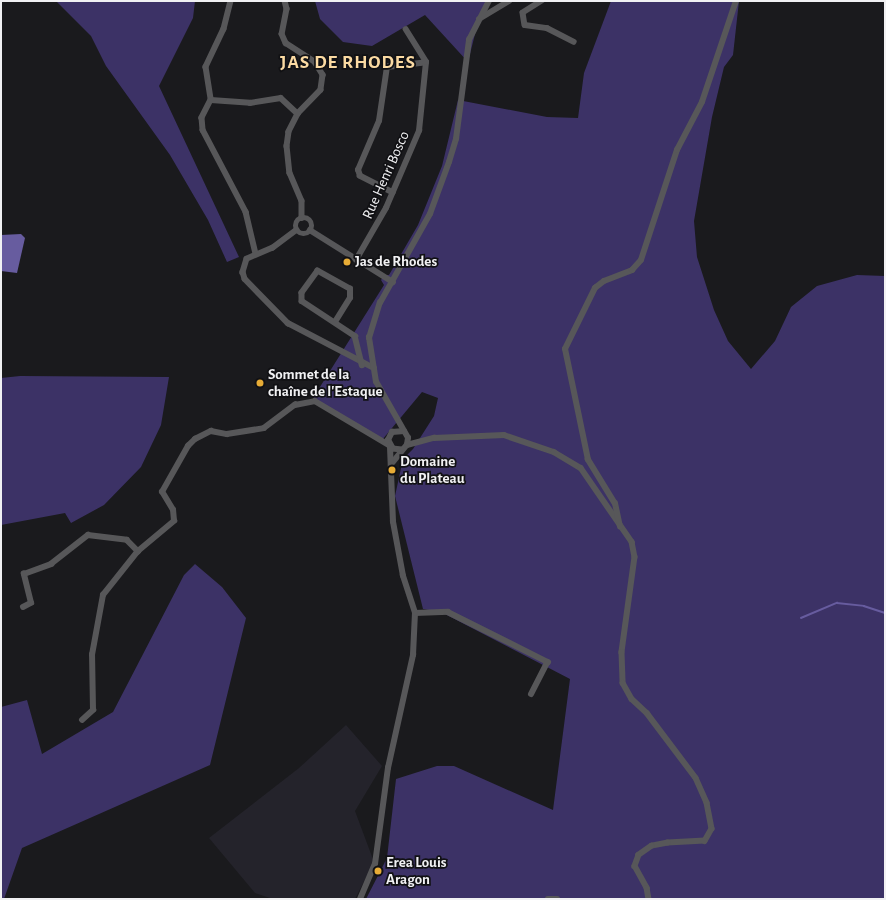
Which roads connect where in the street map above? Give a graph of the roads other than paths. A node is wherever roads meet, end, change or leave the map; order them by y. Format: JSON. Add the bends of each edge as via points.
{"nodes":[{"id":1,"x":230,"y":1,"type":"edge"},
{"id":2,"x":285,"y":1,"type":"edge"},
{"id":3,"x":489,"y":1,"type":"edge"},
{"id":4,"x":509,"y":1,"type":"edge"},
{"id":5,"x":542,"y":1,"type":"edge"},
{"id":6,"x":736,"y":1,"type":"edge"},
{"id":7,"x":479,"y":19,"type":"junction"},
{"id":8,"x":406,"y":30,"type":"dead end"},
{"id":9,"x":574,"y":42,"type":"dead end"},
{"id":10,"x":426,"y":62,"type":"junction"},
{"id":11,"x":210,"y":100,"type":"junction"},
{"id":12,"x":298,"y":114,"type":"junction"},
{"id":13,"x":393,"y":193,"type":"junction"},
{"id":14,"x":302,"y":218,"type":"junction"},
{"id":15,"x":297,"y":230,"type":"junction"},
{"id":16,"x":310,"y":230,"type":"junction"},
{"id":17,"x":256,"y":254,"type":"junction"},
{"id":18,"x":356,"y":260,"type":"junction"},
{"id":19,"x":392,"y":282,"type":"junction"},
{"id":20,"x":335,"y":322,"type":"junction"},
{"id":21,"x":362,"y":365,"type":"junction"},
{"id":22,"x":374,"y":368,"type":"junction"},
{"id":23,"x":395,"y":420,"type":"junction"},
{"id":24,"x":395,"y":430,"type":"junction"},
{"id":25,"x":404,"y":431,"type":"junction"},
{"id":26,"x":388,"y":437,"type":"junction"},
{"id":27,"x":408,"y":438,"type":"junction"},
{"id":28,"x":417,"y":440,"type":"junction"},
{"id":29,"x":379,"y":441,"type":"junction"},
{"id":30,"x":407,"y":445,"type":"junction"},
{"id":31,"x":390,"y":446,"type":"junction"},
{"id":32,"x":402,"y":450,"type":"junction"},
{"id":33,"x":393,"y":462,"type":"junction"},
{"id":34,"x":596,"y":486,"type":"junction"},
{"id":35,"x":611,"y":496,"type":"junction"},
{"id":36,"x":615,"y":505,"type":"junction"},
{"id":37,"x":607,"y":509,"type":"junction"},
{"id":38,"x":620,"y":527,"type":"junction"},
{"id":39,"x":138,"y":550,"type":"junction"},
{"id":40,"x":23,"y":607,"type":"dead end"},
{"id":41,"x":415,"y":613,"type":"junction"},
{"id":42,"x":532,"y":694,"type":"dead end"},
{"id":43,"x":82,"y":720,"type":"dead end"},
{"id":44,"x":360,"y":899,"type":"edge"},
{"id":45,"x":548,"y":899,"type":"edge"},
{"id":46,"x":557,"y":899,"type":"edge"},
{"id":47,"x":649,"y":899,"type":"edge"}],
"edges":[{"from":1,"to":11,"type":"street","via":[[224,29],[206,67]]},
{"from":2,"to":12,"type":"street","via":[[287,9],[282,34],[286,43],[315,62],[323,75],[318,95]]},
{"from":3,"to":7,"type":"street"},
{"from":4,"to":7,"type":"street"},
{"from":5,"to":9,"type":"street","via":[[523,13],[525,24],[547,28]]},
{"from":6,"to":35,"type":"street","via":[[702,102],[677,150],[641,260],[632,270],[604,281],[595,288],[566,344],[566,364],[588,460]]},
{"from":7,"to":19,"type":"street","via":[[466,54],[465,78],[449,162],[430,214]]},
{"from":8,"to":10,"type":"street"},
{"from":10,"to":13,"type":"street","name":"Rue Henri Bosco","via":[[419,131]]},
{"from":10,"to":13,"type":"street","via":[[387,67],[379,121],[358,170],[360,176]]},
{"from":11,"to":12,"type":"street","via":[[250,103],[282,98]]},
{"from":11,"to":17,"type":"street","via":[[202,118],[206,140],[246,212]]},
{"from":12,"to":14,"type":"street","via":[[289,132],[287,160],[301,194]]},
{"from":13,"to":18,"type":"street","name":"Rue Henri Bosco"},
{"from":14,"to":15,"type":"street","via":[[297,222]]},
{"from":14,"to":16,"type":"street","via":[[310,221]]},
{"from":15,"to":16,"type":"street","via":[[302,233]]},
{"from":15,"to":17,"type":"street","via":[[273,248]]},
{"from":16,"to":18,"type":"street"},
{"from":17,"to":21,"type":"street","via":[[244,265],[243,275],[280,318],[340,349]]},
{"from":18,"to":19,"type":"street"},
{"from":19,"to":22,"type":"street","via":[[373,322],[369,338]]},
{"from":20,"to":20,"type":"street","via":[[302,301],[302,293],[318,271],[350,289],[350,298]]},
{"from":20,"to":21,"type":"street","via":[[355,336]]},
{"from":21,"to":22,"type":"street"},
{"from":22,"to":23,"type":"street","via":[[378,388]]},
{"from":23,"to":24,"type":"street"},
{"from":23,"to":25,"type":"street"},
{"from":24,"to":25,"type":"street"},
{"from":24,"to":26,"type":"street"},
{"from":25,"to":27,"type":"street"},
{"from":26,"to":29,"type":"street"},
{"from":26,"to":31,"type":"street"},
{"from":27,"to":28,"type":"street"},
{"from":27,"to":30,"type":"street"},
{"from":28,"to":30,"type":"street"},
{"from":28,"to":34,"type":"street","via":[[515,436],[577,464]]},
{"from":29,"to":31,"type":"street"},
{"from":29,"to":39,"type":"street","via":[[321,402],[295,405],[264,428],[227,434],[211,431],[191,442],[162,492],[173,510],[174,521]]},
{"from":30,"to":32,"type":"street"},
{"from":31,"to":32,"type":"street"},
{"from":31,"to":33,"type":"street"},
{"from":32,"to":33,"type":"street"},
{"from":33,"to":41,"type":"street","via":[[393,522],[403,576]]},
{"from":34,"to":35,"type":"street"},
{"from":34,"to":37,"type":"street"},
{"from":35,"to":36,"type":"street"},
{"from":36,"to":37,"type":"street","via":[[612,511]]},
{"from":36,"to":38,"type":"street"},
{"from":37,"to":38,"type":"street"},
{"from":38,"to":47,"type":"street","via":[[635,552],[622,652],[623,683],[632,699],[647,713],[696,778],[707,802],[712,829],[705,841],[652,846],[639,855],[635,866],[647,888]]},
{"from":39,"to":40,"type":"street","via":[[127,540],[88,535],[51,564],[24,574],[31,603]]},
{"from":39,"to":43,"type":"street","via":[[103,596],[92,655],[93,710]]},
{"from":41,"to":42,"type":"street","via":[[448,612],[548,662]]},
{"from":41,"to":44,"type":"street","via":[[413,655],[388,768],[375,864]]},
{"from":45,"to":46,"type":"street"}]}
